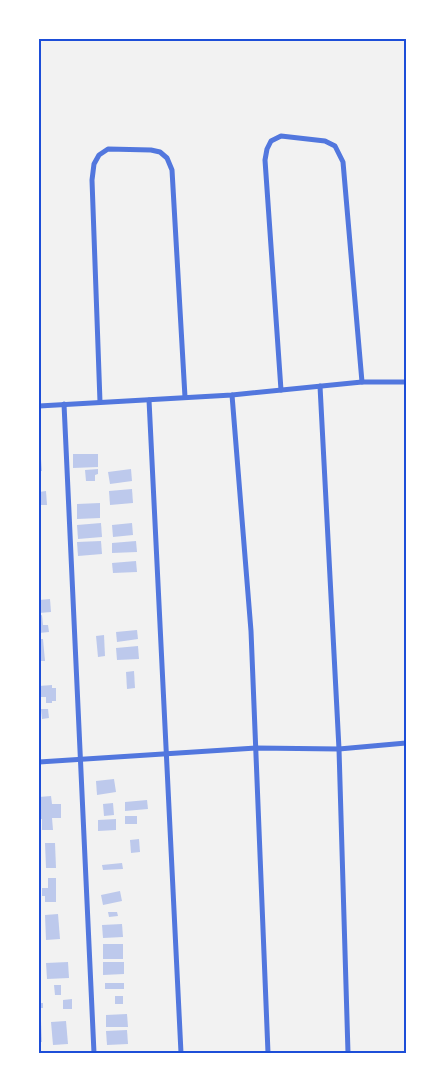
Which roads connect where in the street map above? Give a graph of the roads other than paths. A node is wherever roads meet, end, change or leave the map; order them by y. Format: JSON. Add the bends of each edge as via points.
{"nodes":[{"id":1,"x":362,"y":382,"type":"junction"},
{"id":2,"x":406,"y":382,"type":"edge"},
{"id":3,"x":320,"y":386,"type":"junction"},
{"id":4,"x":281,"y":390,"type":"junction"},
{"id":5,"x":232,"y":395,"type":"junction"},
{"id":6,"x":185,"y":397,"type":"junction"},
{"id":7,"x":148,"y":400,"type":"junction"},
{"id":8,"x":100,"y":402,"type":"junction"},
{"id":9,"x":64,"y":404,"type":"junction"},
{"id":10,"x":39,"y":406,"type":"edge"},
{"id":11,"x":406,"y":743,"type":"edge"},
{"id":12,"x":256,"y":748,"type":"junction"},
{"id":13,"x":340,"y":749,"type":"junction"},
{"id":14,"x":167,"y":755,"type":"junction"},
{"id":15,"x":80,"y":760,"type":"junction"},
{"id":16,"x":39,"y":762,"type":"edge"},
{"id":17,"x":94,"y":1053,"type":"edge"},
{"id":18,"x":181,"y":1053,"type":"edge"},
{"id":19,"x":268,"y":1053,"type":"edge"},
{"id":20,"x":348,"y":1053,"type":"edge"}],
"edges":[{"from":1,"to":2,"type":"street"},
{"from":1,"to":3,"type":"street"},
{"from":1,"to":4,"type":"street","via":[[343,162],[335,146],[325,141],[281,136],[271,141],[265,160]]},
{"from":3,"to":4,"type":"street"},
{"from":3,"to":13,"type":"street"},
{"from":4,"to":5,"type":"street"},
{"from":5,"to":6,"type":"street"},
{"from":5,"to":12,"type":"street","via":[[251,631]]},
{"from":6,"to":7,"type":"street"},
{"from":6,"to":8,"type":"street","via":[[172,170],[160,152],[108,149],[94,164],[92,180]]},
{"from":7,"to":8,"type":"street"},
{"from":7,"to":14,"type":"street"},
{"from":8,"to":9,"type":"street"},
{"from":9,"to":10,"type":"street"},
{"from":9,"to":15,"type":"street"},
{"from":11,"to":13,"type":"street"},
{"from":12,"to":13,"type":"street"},
{"from":12,"to":14,"type":"street"},
{"from":12,"to":19,"type":"street"},
{"from":13,"to":20,"type":"street"},
{"from":14,"to":15,"type":"street"},
{"from":14,"to":18,"type":"street"},
{"from":15,"to":16,"type":"street"},
{"from":15,"to":17,"type":"street"}]}
